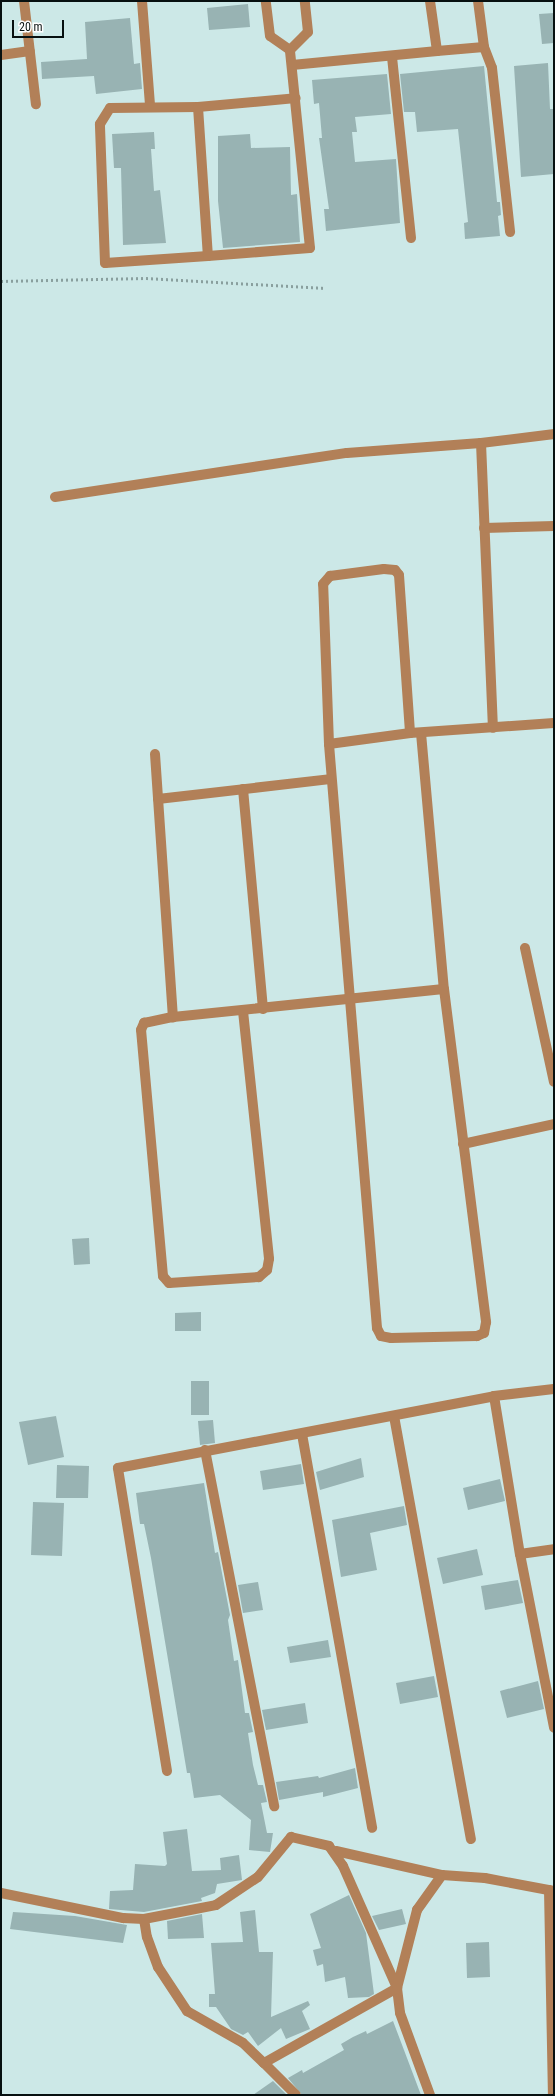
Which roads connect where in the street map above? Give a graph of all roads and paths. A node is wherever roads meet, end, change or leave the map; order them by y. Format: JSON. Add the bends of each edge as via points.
{"nodes":[{"id":1,"x":24,"y":1,"type":"edge"},
{"id":2,"x":142,"y":1,"type":"edge"},
{"id":3,"x":266,"y":1,"type":"edge"},
{"id":4,"x":305,"y":1,"type":"edge"},
{"id":5,"x":430,"y":1,"type":"edge"},
{"id":6,"x":478,"y":1,"type":"edge"},
{"id":7,"x":484,"y":47,"type":"junction"},
{"id":8,"x":290,"y":50,"type":"junction"},
{"id":9,"x":30,"y":51,"type":"junction"},
{"id":10,"x":436,"y":51,"type":"junction"},
{"id":11,"x":1,"y":55,"type":"edge"},
{"id":12,"x":392,"y":57,"type":"junction"},
{"id":13,"x":292,"y":65,"type":"junction"},
{"id":14,"x":296,"y":98,"type":"junction"},
{"id":15,"x":36,"y":104,"type":"dead end"},
{"id":16,"x":150,"y":106,"type":"junction"},
{"id":17,"x":198,"y":107,"type":"junction"},
{"id":18,"x":510,"y":232,"type":"dead end"},
{"id":19,"x":411,"y":238,"type":"dead end"},
{"id":20,"x":208,"y":256,"type":"junction"},
{"id":21,"x":1,"y":281,"type":"edge"},
{"id":22,"x":326,"y":288,"type":"dead end"},
{"id":23,"x":554,"y":434,"type":"edge"},
{"id":24,"x":482,"y":443,"type":"junction"},
{"id":25,"x":55,"y":497,"type":"dead end"},
{"id":26,"x":554,"y":526,"type":"edge"},
{"id":27,"x":484,"y":528,"type":"junction"},
{"id":28,"x":554,"y":723,"type":"edge"},
{"id":29,"x":493,"y":728,"type":"junction"},
{"id":30,"x":415,"y":733,"type":"junction"},
{"id":31,"x":329,"y":744,"type":"junction"},
{"id":32,"x":155,"y":754,"type":"dead end"},
{"id":33,"x":330,"y":779,"type":"junction"},
{"id":34,"x":243,"y":789,"type":"junction"},
{"id":35,"x":158,"y":799,"type":"junction"},
{"id":36,"x":525,"y":948,"type":"dead end"},
{"id":37,"x":444,"y":989,"type":"junction"},
{"id":38,"x":348,"y":999,"type":"junction"},
{"id":39,"x":263,"y":1009,"type":"junction"},
{"id":40,"x":243,"y":1011,"type":"junction"},
{"id":41,"x":173,"y":1017,"type":"junction"},
{"id":42,"x":554,"y":1082,"type":"edge"},
{"id":43,"x":554,"y":1124,"type":"edge"},
{"id":44,"x":463,"y":1144,"type":"junction"},
{"id":45,"x":554,"y":1389,"type":"edge"},
{"id":46,"x":494,"y":1396,"type":"junction"},
{"id":47,"x":394,"y":1416,"type":"junction"},
{"id":48,"x":302,"y":1434,"type":"junction"},
{"id":49,"x":205,"y":1450,"type":"junction"},
{"id":50,"x":554,"y":1549,"type":"edge"},
{"id":51,"x":520,"y":1554,"type":"junction"},
{"id":52,"x":554,"y":1728,"type":"edge"},
{"id":53,"x":167,"y":1771,"type":"dead end"},
{"id":54,"x":274,"y":1806,"type":"dead end"},
{"id":55,"x":372,"y":1828,"type":"dead end"},
{"id":56,"x":471,"y":1839,"type":"dead end"},
{"id":57,"x":336,"y":1852,"type":"junction"},
{"id":58,"x":442,"y":1875,"type":"junction"},
{"id":59,"x":552,"y":1891,"type":"edge"},
{"id":60,"x":1,"y":1893,"type":"edge"},
{"id":61,"x":144,"y":1919,"type":"junction"},
{"id":62,"x":397,"y":1988,"type":"junction"},
{"id":63,"x":264,"y":2063,"type":"junction"},
{"id":64,"x":296,"y":2095,"type":"edge"},
{"id":65,"x":430,"y":2095,"type":"edge"},
{"id":66,"x":553,"y":2095,"type":"edge"}],
"edges":[{"from":1,"to":9,"type":"street"},
{"from":2,"to":16,"type":"street"},
{"from":3,"to":8,"type":"street","via":[[270,36]]},
{"from":4,"to":8,"type":"street","via":[[308,32]]},
{"from":5,"to":10,"type":"street"},
{"from":6,"to":7,"type":"street"},
{"from":7,"to":10,"type":"street"},
{"from":7,"to":18,"type":"street","via":[[492,68]]},
{"from":8,"to":13,"type":"street"},
{"from":9,"to":11,"type":"street"},
{"from":9,"to":15,"type":"street"},
{"from":10,"to":12,"type":"street"},
{"from":12,"to":13,"type":"street"},
{"from":12,"to":19,"type":"street"},
{"from":13,"to":14,"type":"street"},
{"from":14,"to":17,"type":"street"},
{"from":14,"to":20,"type":"street","via":[[310,248]]},
{"from":16,"to":17,"type":"street"},
{"from":16,"to":20,"type":"street","via":[[110,108],[100,124],[105,264]]},
{"from":17,"to":20,"type":"street"},
{"from":21,"to":22,"type":"path","via":[[146,278]]},
{"from":23,"to":24,"type":"street"},
{"from":24,"to":25,"type":"street","via":[[347,454]]},
{"from":24,"to":27,"type":"street"},
{"from":26,"to":27,"type":"street"},
{"from":27,"to":29,"type":"street"},
{"from":28,"to":29,"type":"street"},
{"from":29,"to":30,"type":"street"},
{"from":30,"to":31,"type":"street"},
{"from":30,"to":31,"type":"street","via":[[399,575],[394,570],[376,570],[330,576],[323,584]]},
{"from":30,"to":37,"type":"street"},
{"from":31,"to":33,"type":"street"},
{"from":32,"to":35,"type":"street"},
{"from":33,"to":34,"type":"street"},
{"from":33,"to":38,"type":"street"},
{"from":34,"to":35,"type":"street"},
{"from":34,"to":39,"type":"street"},
{"from":35,"to":41,"type":"street"},
{"from":36,"to":42,"type":"street"},
{"from":37,"to":38,"type":"street"},
{"from":37,"to":44,"type":"street"},
{"from":38,"to":39,"type":"street"},
{"from":38,"to":44,"type":"street","via":[[377,1328],[382,1336],[477,1336],[484,1333],[486,1322]]},
{"from":39,"to":40,"type":"street"},
{"from":40,"to":41,"type":"street"},
{"from":40,"to":41,"type":"street","via":[[269,1259],[267,1270],[259,1277],[169,1283],[163,1276],[141,1030],[144,1023]]},
{"from":43,"to":44,"type":"street"},
{"from":45,"to":46,"type":"street"},
{"from":46,"to":47,"type":"street"},
{"from":46,"to":51,"type":"street"},
{"from":47,"to":48,"type":"street"},
{"from":47,"to":56,"type":"street"},
{"from":48,"to":49,"type":"street"},
{"from":48,"to":55,"type":"street"},
{"from":49,"to":53,"type":"street","via":[[118,1468]]},
{"from":49,"to":54,"type":"street"},
{"from":50,"to":51,"type":"street"},
{"from":51,"to":52,"type":"street"},
{"from":57,"to":58,"type":"street"},
{"from":57,"to":61,"type":"street","via":[[321,1842],[291,1837],[258,1877],[216,1904]]},
{"from":57,"to":62,"type":"street"},
{"from":58,"to":59,"type":"street","via":[[486,1878]]},
{"from":58,"to":62,"type":"street","via":[[417,1910]]},
{"from":59,"to":66,"type":"street"},
{"from":60,"to":61,"type":"street","via":[[123,1918]]},
{"from":61,"to":63,"type":"street","via":[[147,1937],[158,1967],[187,2010],[243,2044]]},
{"from":62,"to":63,"type":"street"},
{"from":62,"to":65,"type":"street","via":[[400,2013]]},
{"from":63,"to":64,"type":"street"}]}
